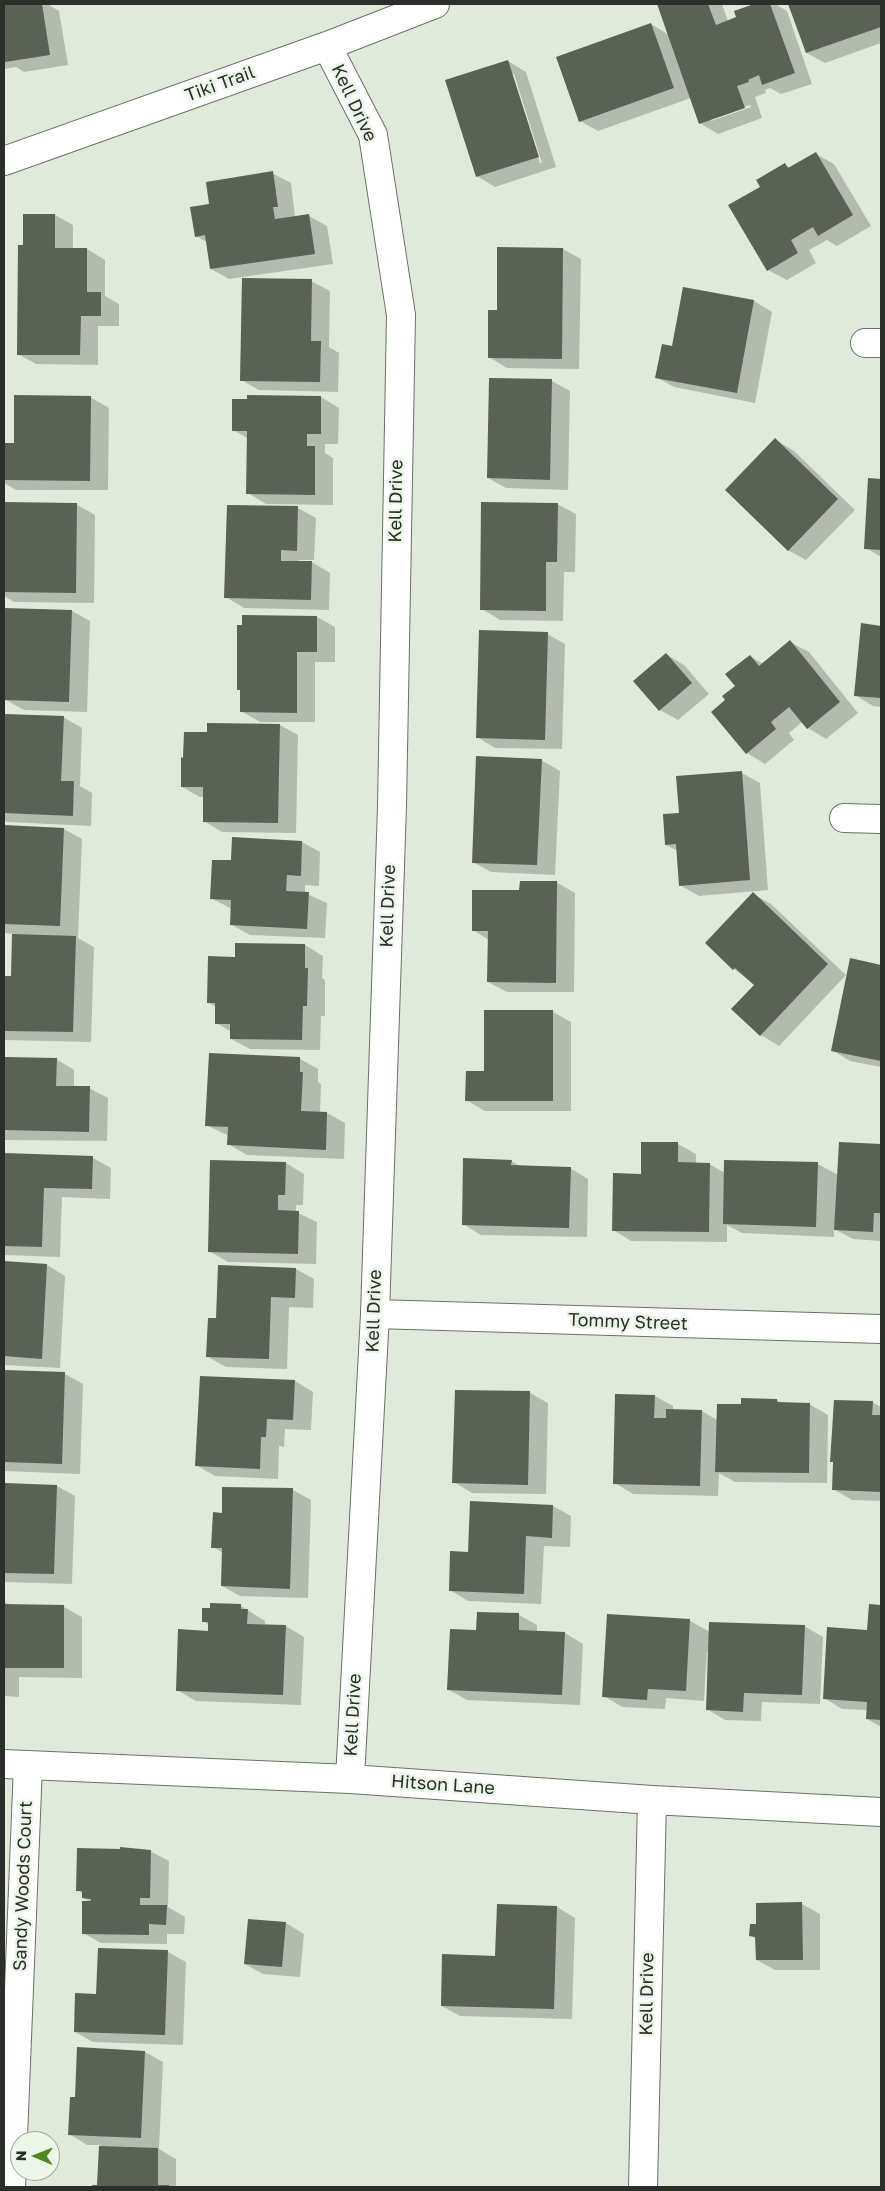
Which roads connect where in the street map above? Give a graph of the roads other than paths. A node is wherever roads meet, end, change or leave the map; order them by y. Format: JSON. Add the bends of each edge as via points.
{"nodes":[{"id":1,"x":435,"y":4,"type":"edge"},
{"id":2,"x":327,"y":46,"type":"junction"},
{"id":3,"x":4,"y":161,"type":"edge"},
{"id":4,"x":844,"y":818,"type":"dead end"},
{"id":5,"x":881,"y":819,"type":"edge"},
{"id":6,"x":375,"y":1314,"type":"junction"},
{"id":7,"x":881,"y":1329,"type":"edge"},
{"id":8,"x":16,"y":1765,"type":"edge"},
{"id":9,"x":350,"y":1779,"type":"junction"},
{"id":10,"x":652,"y":1800,"type":"junction"},
{"id":11,"x":881,"y":1812,"type":"edge"},
{"id":12,"x":11,"y":2187,"type":"edge"},
{"id":13,"x":643,"y":2187,"type":"edge"}],
"edges":[{"from":1,"to":2,"type":"street","name":"Tiki Trail"},
{"from":2,"to":3,"type":"street","name":"Tiki Trail"},
{"from":2,"to":6,"type":"street","name":"Kell Drive","via":[[373,135],[401,316],[391,816]]},
{"from":4,"to":5,"type":"street"},
{"from":6,"to":7,"type":"street","name":"Tommy Street"},
{"from":6,"to":9,"type":"street","name":"Kell Drive"},
{"from":8,"to":9,"type":"street","name":"Hitson Lane"},
{"from":8,"to":12,"type":"street","name":"Sandy Woods Court"},
{"from":9,"to":10,"type":"street","name":"Hitson Lane"},
{"from":10,"to":11,"type":"street","name":"Hitson Lane"},
{"from":10,"to":13,"type":"street","name":"Kell Drive"}]}
